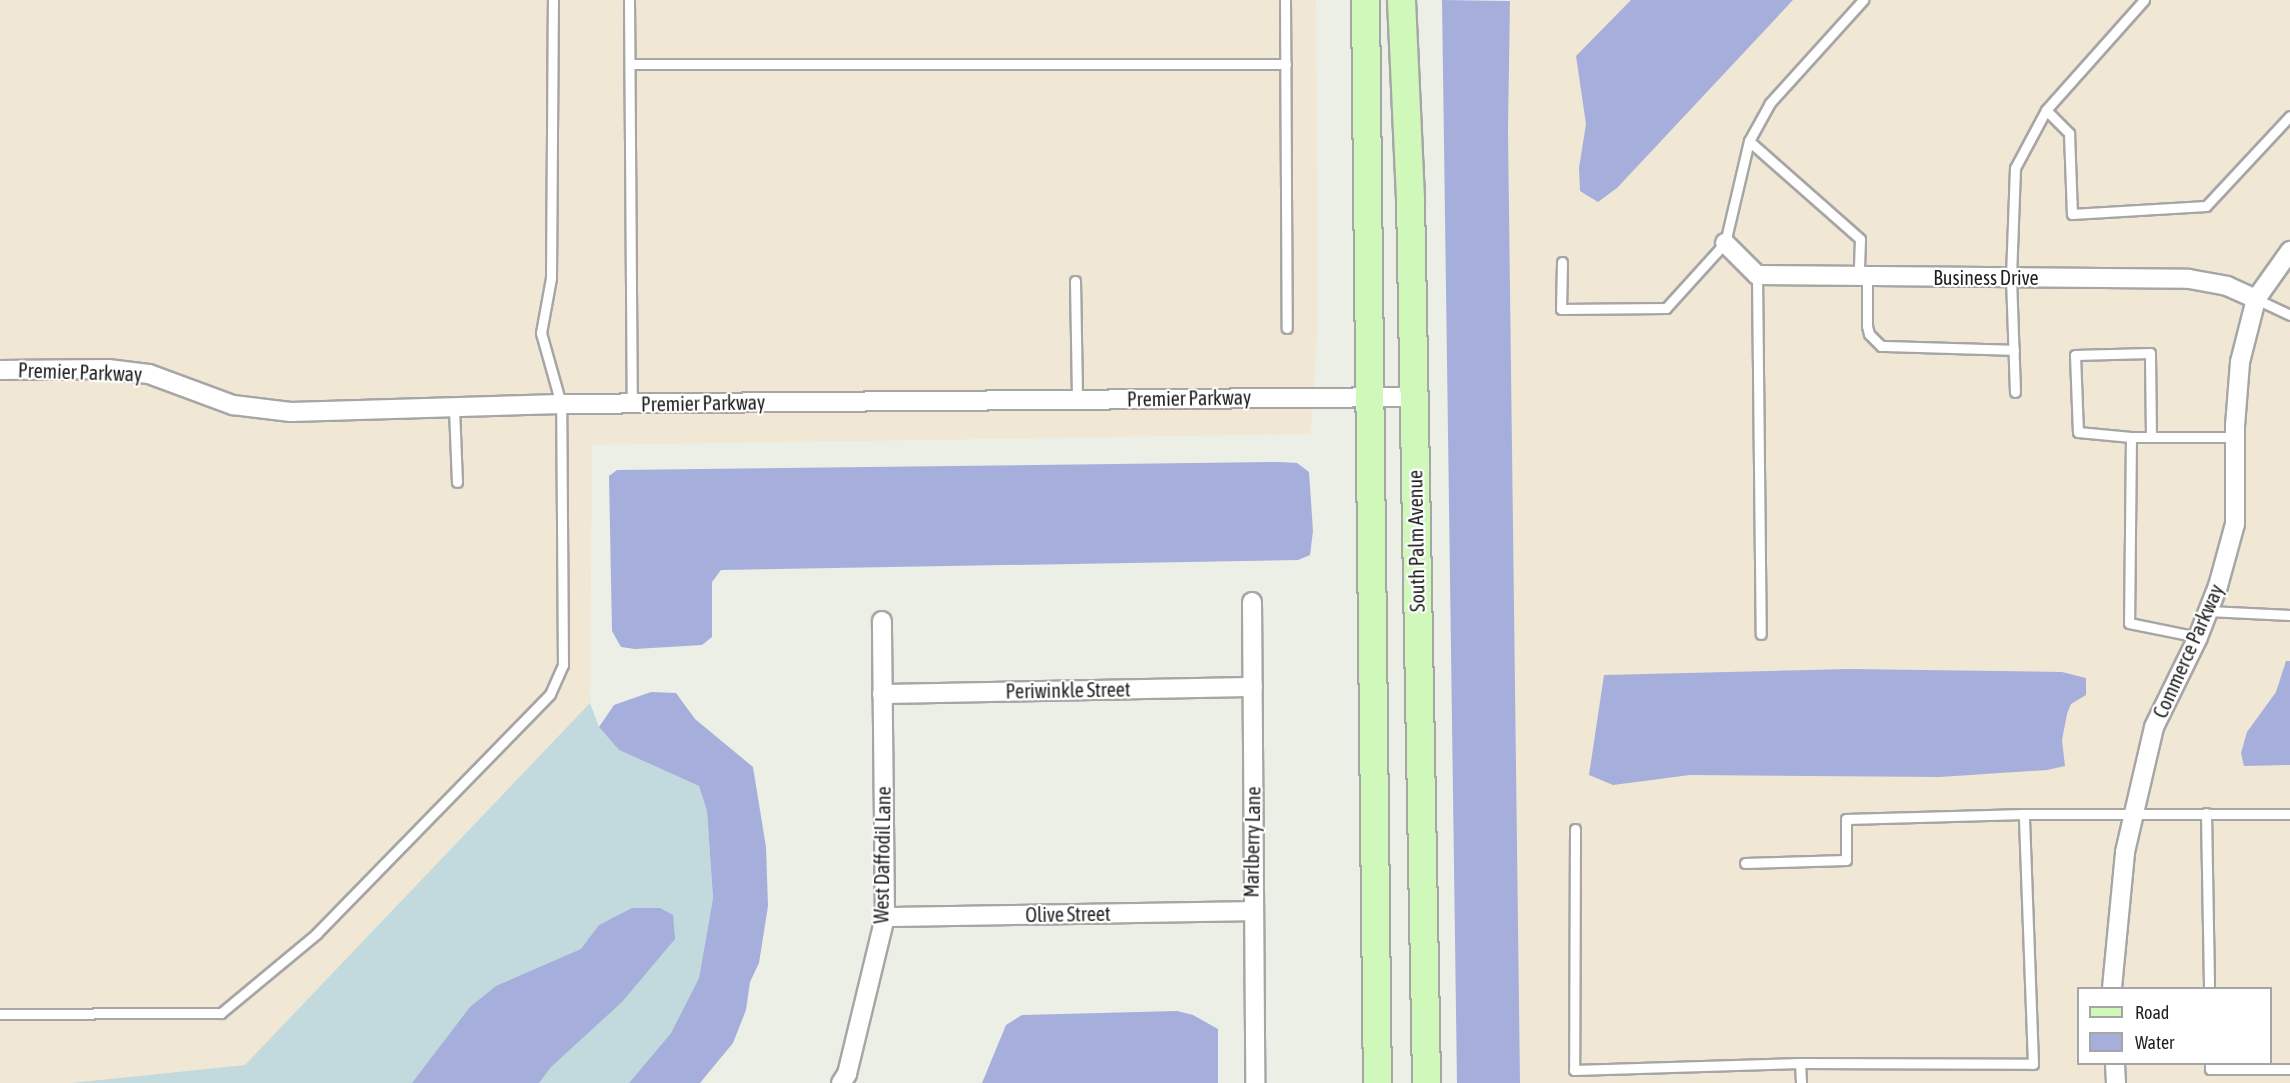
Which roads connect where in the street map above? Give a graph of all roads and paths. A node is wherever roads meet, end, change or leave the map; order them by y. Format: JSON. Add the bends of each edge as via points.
{"nodes":[{"id":1,"x":553,"y":0,"type":"edge"},
{"id":2,"x":629,"y":0,"type":"edge"},
{"id":3,"x":1285,"y":0,"type":"edge"},
{"id":4,"x":1365,"y":0,"type":"edge"},
{"id":5,"x":1401,"y":0,"type":"edge"},
{"id":6,"x":1863,"y":0,"type":"edge"},
{"id":7,"x":2144,"y":0,"type":"edge"},
{"id":8,"x":630,"y":64,"type":"junction"},
{"id":9,"x":1286,"y":64,"type":"junction"},
{"id":10,"x":2046,"y":110,"type":"junction"},
{"id":11,"x":2290,"y":116,"type":"edge"},
{"id":12,"x":1749,"y":141,"type":"junction"},
{"id":13,"x":1725,"y":243,"type":"junction"},
{"id":14,"x":2290,"y":251,"type":"edge"},
{"id":15,"x":1562,"y":262,"type":"dead end"},
{"id":16,"x":1757,"y":275,"type":"junction"},
{"id":17,"x":1863,"y":276,"type":"junction"},
{"id":18,"x":2011,"y":277,"type":"junction"},
{"id":19,"x":1075,"y":281,"type":"dead end"},
{"id":20,"x":2256,"y":300,"type":"junction"},
{"id":21,"x":2290,"y":315,"type":"edge"},
{"id":22,"x":1287,"y":328,"type":"dead end"},
{"id":23,"x":2014,"y":350,"type":"junction"},
{"id":24,"x":0,"y":370,"type":"edge"},
{"id":25,"x":2015,"y":392,"type":"dead end"},
{"id":26,"x":1370,"y":397,"type":"junction"},
{"id":27,"x":1413,"y":398,"type":"junction"},
{"id":28,"x":1077,"y":400,"type":"junction"},
{"id":29,"x":561,"y":404,"type":"junction"},
{"id":30,"x":632,"y":404,"type":"junction"},
{"id":31,"x":454,"y":408,"type":"junction"},
{"id":32,"x":2131,"y":437,"type":"junction"},
{"id":33,"x":2151,"y":437,"type":"junction"},
{"id":34,"x":2235,"y":437,"type":"junction"},
{"id":35,"x":457,"y":482,"type":"dead end"},
{"id":36,"x":1252,"y":602,"type":"dead end"},
{"id":37,"x":2208,"y":611,"type":"junction"},
{"id":38,"x":2290,"y":615,"type":"edge"},
{"id":39,"x":882,"y":621,"type":"dead end"},
{"id":40,"x":1761,"y":634,"type":"dead end"},
{"id":41,"x":2198,"y":637,"type":"junction"},
{"id":42,"x":1253,"y":687,"type":"junction"},
{"id":43,"x":882,"y":694,"type":"junction"},
{"id":44,"x":2134,"y":813,"type":"junction"},
{"id":45,"x":2206,"y":813,"type":"junction"},
{"id":46,"x":2024,"y":814,"type":"junction"},
{"id":47,"x":2290,"y":814,"type":"edge"},
{"id":48,"x":1575,"y":830,"type":"dead end"},
{"id":49,"x":1745,"y":863,"type":"dead end"},
{"id":50,"x":1251,"y":911,"type":"junction"},
{"id":51,"x":885,"y":917,"type":"junction"},
{"id":52,"x":2112,"y":987,"type":"edge"},
{"id":53,"x":2209,"y":987,"type":"edge"},
{"id":54,"x":0,"y":1014,"type":"edge"},
{"id":55,"x":1800,"y":1063,"type":"junction"},
{"id":56,"x":2115,"y":1065,"type":"edge"},
{"id":57,"x":2210,"y":1065,"type":"edge"},
{"id":58,"x":2290,"y":1069,"type":"edge"},
{"id":59,"x":841,"y":1083,"type":"edge"},
{"id":60,"x":1255,"y":1083,"type":"edge"},
{"id":61,"x":1377,"y":1083,"type":"edge"},
{"id":62,"x":1426,"y":1083,"type":"edge"},
{"id":63,"x":1801,"y":1083,"type":"edge"},
{"id":64,"x":2116,"y":1083,"type":"edge"}],
"edges":[{"from":1,"to":29,"type":"lane","via":[[551,278],[541,333]]},
{"from":2,"to":8,"type":"lane"},
{"from":3,"to":9,"type":"lane"},
{"from":4,"to":26,"type":"main road"},
{"from":5,"to":27,"type":"main road","name":"South Palm Avenue"},
{"from":6,"to":12,"type":"lane","via":[[1770,103]]},
{"from":7,"to":10,"type":"lane"},
{"from":8,"to":9,"type":"lane"},
{"from":8,"to":30,"type":"lane"},
{"from":9,"to":22,"type":"lane"},
{"from":10,"to":11,"type":"lane","via":[[2069,133],[2072,214],[2206,206]]},
{"from":10,"to":18,"type":"lane","via":[[2015,168]]},
{"from":12,"to":13,"type":"lane"},
{"from":12,"to":17,"type":"lane","via":[[1860,240]]},
{"from":13,"to":15,"type":"lane","via":[[1666,308],[1561,309]]},
{"from":13,"to":16,"type":"street"},
{"from":14,"to":20,"type":"street","name":"Commerce Parkway"},
{"from":16,"to":17,"type":"street","name":"Business Drive"},
{"from":16,"to":40,"type":"lane"},
{"from":17,"to":18,"type":"street","name":"Business Drive"},
{"from":17,"to":23,"type":"lane","via":[[1867,326],[1874,342],[1881,346]]},
{"from":18,"to":20,"type":"street","name":"Business Drive","via":[[2189,279],[2227,286]]},
{"from":18,"to":23,"type":"lane"},
{"from":19,"to":28,"type":"lane"},
{"from":20,"to":21,"type":"lane"},
{"from":20,"to":34,"type":"street","name":"Commerce Parkway","via":[[2240,362]]},
{"from":23,"to":25,"type":"lane"},
{"from":24,"to":31,"type":"street","name":"Premier Parkway","via":[[108,369],[149,374],[233,405],[291,412]]},
{"from":26,"to":27,"type":"street","name":"Premier Parkway"},
{"from":26,"to":28,"type":"street","name":"Premier Parkway"},
{"from":26,"to":61,"type":"main road"},
{"from":27,"to":62,"type":"main road","name":"South Palm Avenue"},
{"from":28,"to":30,"type":"street","name":"Premier Parkway"},
{"from":29,"to":30,"type":"street","name":"Premier Parkway"},
{"from":29,"to":31,"type":"street","name":"Premier Parkway"},
{"from":29,"to":54,"type":"lane","via":[[563,665],[550,694],[315,934],[221,1013]]},
{"from":31,"to":35,"type":"lane"},
{"from":32,"to":33,"type":"lane"},
{"from":32,"to":33,"type":"lane","via":[[2078,432],[2075,355],[2150,353]]},
{"from":32,"to":41,"type":"lane","via":[[2129,623]]},
{"from":33,"to":34,"type":"lane"},
{"from":34,"to":37,"type":"street","name":"Commerce Parkway","via":[[2235,524]]},
{"from":36,"to":42,"type":"street","name":"Marlberry Lane"},
{"from":37,"to":38,"type":"lane"},
{"from":37,"to":41,"type":"street","name":"Commerce Parkway"},
{"from":39,"to":43,"type":"street","name":"West Daffodil Lane"},
{"from":41,"to":44,"type":"street","name":"Commerce Parkway","via":[[2154,728]]},
{"from":42,"to":43,"type":"street","name":"Periwinkle Street"},
{"from":42,"to":50,"type":"street","name":"Marlberry Lane"},
{"from":43,"to":51,"type":"street","name":"West Daffodil Lane"},
{"from":44,"to":45,"type":"lane"},
{"from":44,"to":46,"type":"lane"},
{"from":44,"to":52,"type":"street","name":"Commerce Parkway","via":[[2125,852]]},
{"from":45,"to":47,"type":"lane"},
{"from":45,"to":53,"type":"lane"},
{"from":46,"to":49,"type":"lane","via":[[1846,819],[1846,860]]},
{"from":46,"to":55,"type":"lane","via":[[2033,1064]]},
{"from":48,"to":55,"type":"lane","via":[[1574,1070]]},
{"from":50,"to":51,"type":"street","name":"Olive Street"},
{"from":50,"to":60,"type":"street","name":"Marlberry Lane"},
{"from":51,"to":59,"type":"street","name":"West Daffodil Lane","via":[[847,1074]]},
{"from":55,"to":63,"type":"lane"},
{"from":56,"to":64,"type":"street"},
{"from":57,"to":58,"type":"lane","via":[[2210,1069]]}]}
